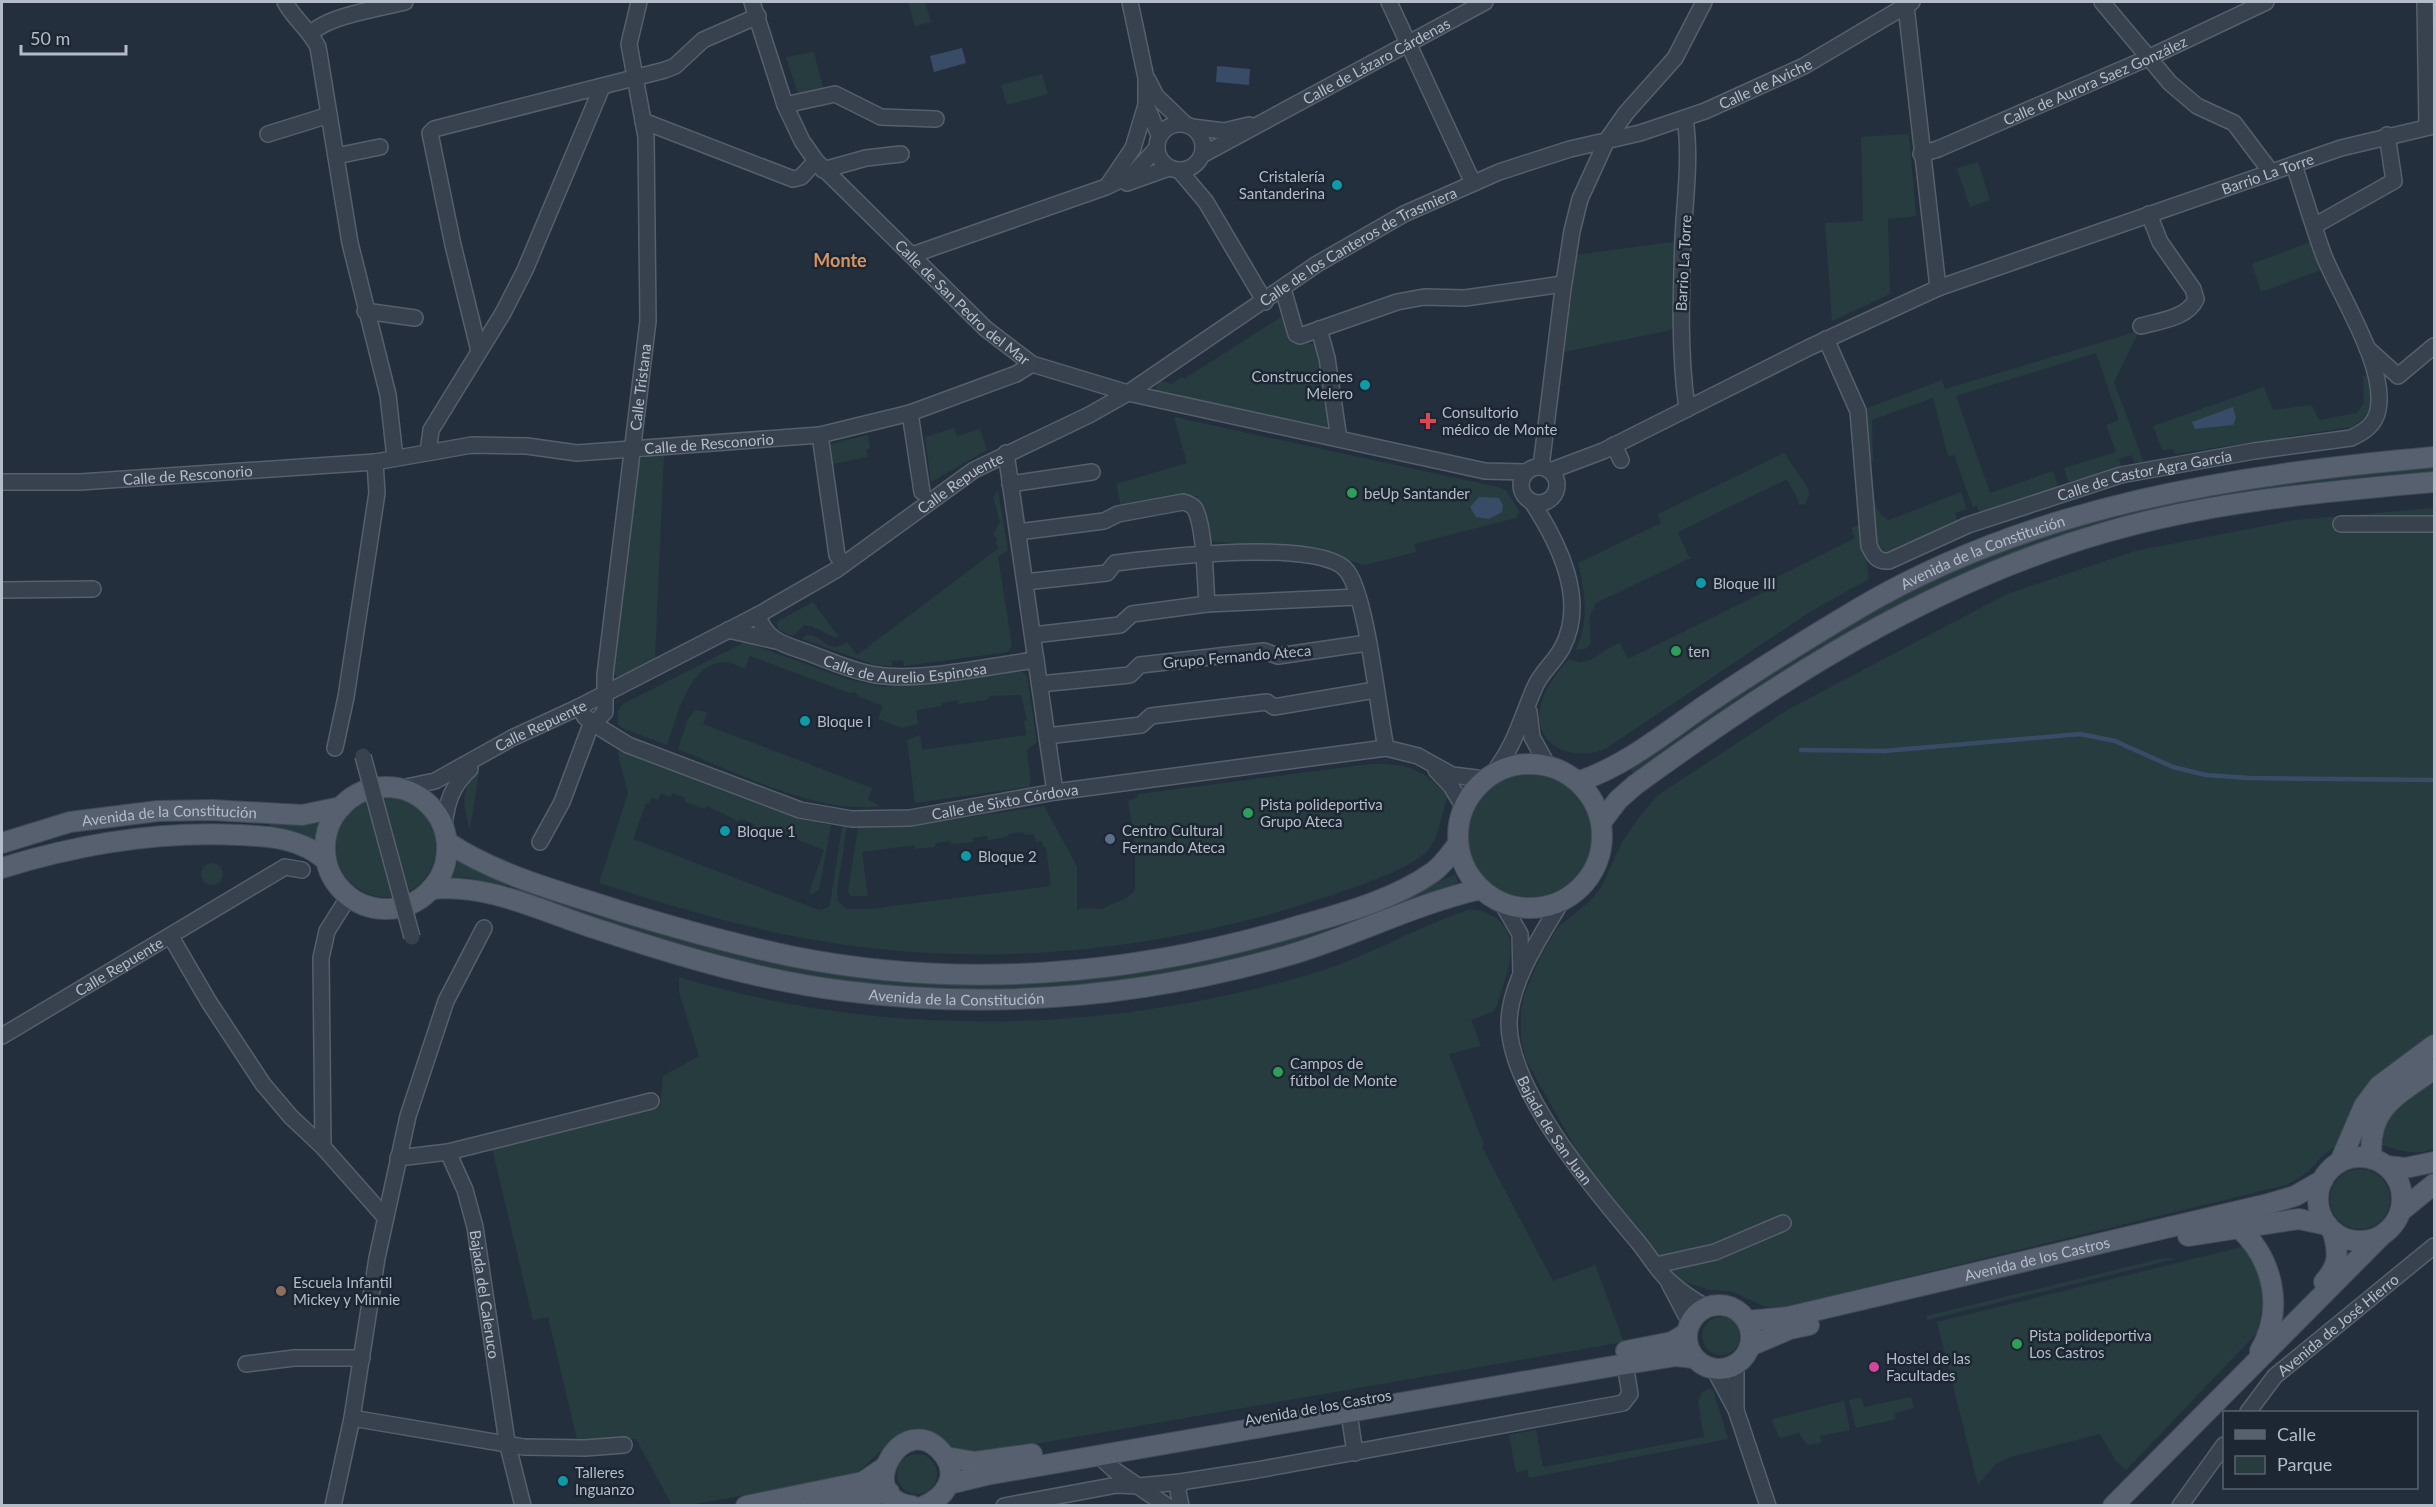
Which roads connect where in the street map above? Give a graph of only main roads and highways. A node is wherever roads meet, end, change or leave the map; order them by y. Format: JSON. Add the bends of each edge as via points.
{"nodes":[{"id":1,"x":2434,"y":457,"type":"edge"},
{"id":2,"x":2434,"y":482,"type":"edge"},
{"id":3,"x":1580,"y":781,"type":"junction"},
{"id":4,"x":341,"y":807,"type":"junction"},
{"id":5,"x":1602,"y":821,"type":"junction"},
{"id":6,"x":446,"y":834,"type":"junction"},
{"id":7,"x":2,"y":843,"type":"edge"},
{"id":8,"x":1458,"y":844,"type":"junction"},
{"id":9,"x":326,"y":860,"type":"junction"},
{"id":10,"x":2,"y":868,"type":"edge"},
{"id":11,"x":431,"y":889,"type":"junction"},
{"id":12,"x":1481,"y":889,"type":"junction"},
{"id":13,"x":2434,"y":1044,"type":"edge"},
{"id":14,"x":2434,"y":1069,"type":"edge"},
{"id":15,"x":2340,"y":1162,"type":"junction"},
{"id":16,"x":2379,"y":1162,"type":"junction"},
{"id":17,"x":2434,"y":1162,"type":"edge"},
{"id":18,"x":2323,"y":1180,"type":"junction"},
{"id":19,"x":2434,"y":1184,"type":"edge"},
{"id":20,"x":2401,"y":1211,"type":"junction"},
{"id":21,"x":2237,"y":1226,"type":"junction"},
{"id":22,"x":2330,"y":1228,"type":"junction"},
{"id":23,"x":2380,"y":1237,"type":"junction"},
{"id":24,"x":2303,"y":1314,"type":"junction"},
{"id":25,"x":1747,"y":1321,"type":"junction"},
{"id":26,"x":1688,"y":1328,"type":"junction"},
{"id":27,"x":1750,"y":1347,"type":"junction"},
{"id":28,"x":1694,"y":1358,"type":"junction"},
{"id":29,"x":2248,"y":1371,"type":"junction"},
{"id":30,"x":946,"y":1457,"type":"junction"},
{"id":31,"x":885,"y":1467,"type":"junction"},
{"id":32,"x":919,"y":1500,"type":"edge"},
{"id":33,"x":850,"y":1502,"type":"edge"},
{"id":34,"x":746,"y":1506,"type":"edge"},
{"id":35,"x":817,"y":1506,"type":"edge"},
{"id":36,"x":2113,"y":1506,"type":"edge"}],
"edges":[{"from":1,"to":3,"type":"main road","name":"Avenida de la Constitución","via":[[2204,485],[2103,508],[2005,541],[1958,559],[1864,606],[1755,672],[1620,764]]},
{"from":2,"to":5,"type":"main road","name":"Avenida de la Constitución","via":[[2295,495],[2205,510],[2105,532],[2010,564],[1918,605],[1824,658],[1635,785]]},
{"from":3,"to":5,"type":"main road","via":[[1594,800]]},
{"from":3,"to":8,"type":"main road","via":[[1548,766],[1529,764],[1488,777],[1463,806]]},
{"from":4,"to":6,"type":"main road","via":[[368,789],[401,788],[425,800],[439,815]]},
{"from":4,"to":7,"type":"main road","name":"Avenida de la Constitución","via":[[302,815],[158,811],[70,822]]},
{"from":4,"to":9,"type":"main road","via":[[328,831]]},
{"from":5,"to":12,"type":"main road","via":[[1593,871],[1563,899],[1532,908],[1502,903]]},
{"from":6,"to":8,"type":"main road","name":"Avenida de la Constitución","via":[[467,855],[518,876],[740,945],[849,966],[983,975],[1076,971],[1231,946],[1330,917],[1398,890],[1434,871]]},
{"from":6,"to":11,"type":"main road","via":[[447,860]]},
{"from":8,"to":12,"type":"main road","via":[[1462,862]]},
{"from":9,"to":10,"type":"main road","name":"Avenida de la Constitución","via":[[293,842],[263,836],[212,834],[83,846]]},
{"from":9,"to":11,"type":"main road","via":[[331,874],[349,896],[362,904],[391,909],[406,906]]},
{"from":11,"to":12,"type":"main road","name":"Avenida de la Constitución","via":[[472,888],[690,958],[793,982],[844,991],[930,998],[1023,999],[1131,990],[1231,970],[1345,938],[1438,900]]},
{"from":13,"to":15,"type":"main road","via":[[2379,1086],[2364,1106]]},
{"from":14,"to":16,"type":"main road","via":[[2384,1106],[2370,1141]]},
{"from":15,"to":16,"type":"main road","via":[[2356,1157]]},
{"from":15,"to":18,"type":"main road"},
{"from":16,"to":17,"type":"main road","via":[[2405,1168]]},
{"from":16,"to":20,"type":"main road","via":[[2398,1179]]},
{"from":18,"to":22,"type":"main road","via":[[2318,1204],[2322,1220]]},
{"from":18,"to":25,"type":"main road","name":"Avenida de los Castros","via":[[2295,1196],[2268,1204],[1788,1317]]},
{"from":19,"to":20,"type":"main road"},
{"from":20,"to":23,"type":"main road","via":[[2393,1226]]},
{"from":21,"to":22,"type":"main road","name":"Avenida de los Castros","via":[[2299,1218]]},
{"from":21,"to":27,"type":"main road","name":"Avenida de los Castros","via":[[1790,1329]]},
{"from":21,"to":29,"type":"main road","name":"Avenida de José Hierro","via":[[2263,1258],[2274,1304],[2270,1331]]},
{"from":22,"to":23,"type":"main road","via":[[2348,1240],[2364,1242]]},
{"from":22,"to":24,"type":"main road","name":"Avenida de José Hierro","via":[[2339,1253],[2335,1269],[2306,1304]]},
{"from":23,"to":24,"type":"main road","name":"Avenida de José Hierro"},
{"from":24,"to":29,"type":"main road","name":"Avenida de José Hierro"},
{"from":25,"to":26,"type":"main road","via":[[1729,1306],[1706,1307],[1696,1314]]},
{"from":25,"to":27,"type":"main road"},
{"from":26,"to":28,"type":"main road","via":[[1687,1342]]},
{"from":26,"to":30,"type":"main road","name":"Avenida de los Castros","via":[[1672,1342],[1109,1444],[975,1462]]},
{"from":27,"to":28,"type":"main road","via":[[1736,1365],[1714,1369]]},
{"from":28,"to":32,"type":"main road","name":"Avenida de los Castros","via":[[1676,1356],[1625,1364],[986,1475]]},
{"from":29,"to":36,"type":"main road","name":"Avenida de José Hierro"},
{"from":30,"to":31,"type":"main road","via":[[929,1443],[906,1443],[889,1457]]},
{"from":30,"to":32,"type":"main road","via":[[950,1475]]},
{"from":31,"to":32,"type":"main road","via":[[884,1480]]},
{"from":31,"to":34,"type":"main road","via":[[863,1482]]},
{"from":32,"to":33,"type":"main road","name":"Avenida de los Castros"},
{"from":33,"to":35,"type":"main road","name":"Avenida de los Castros"}]}
